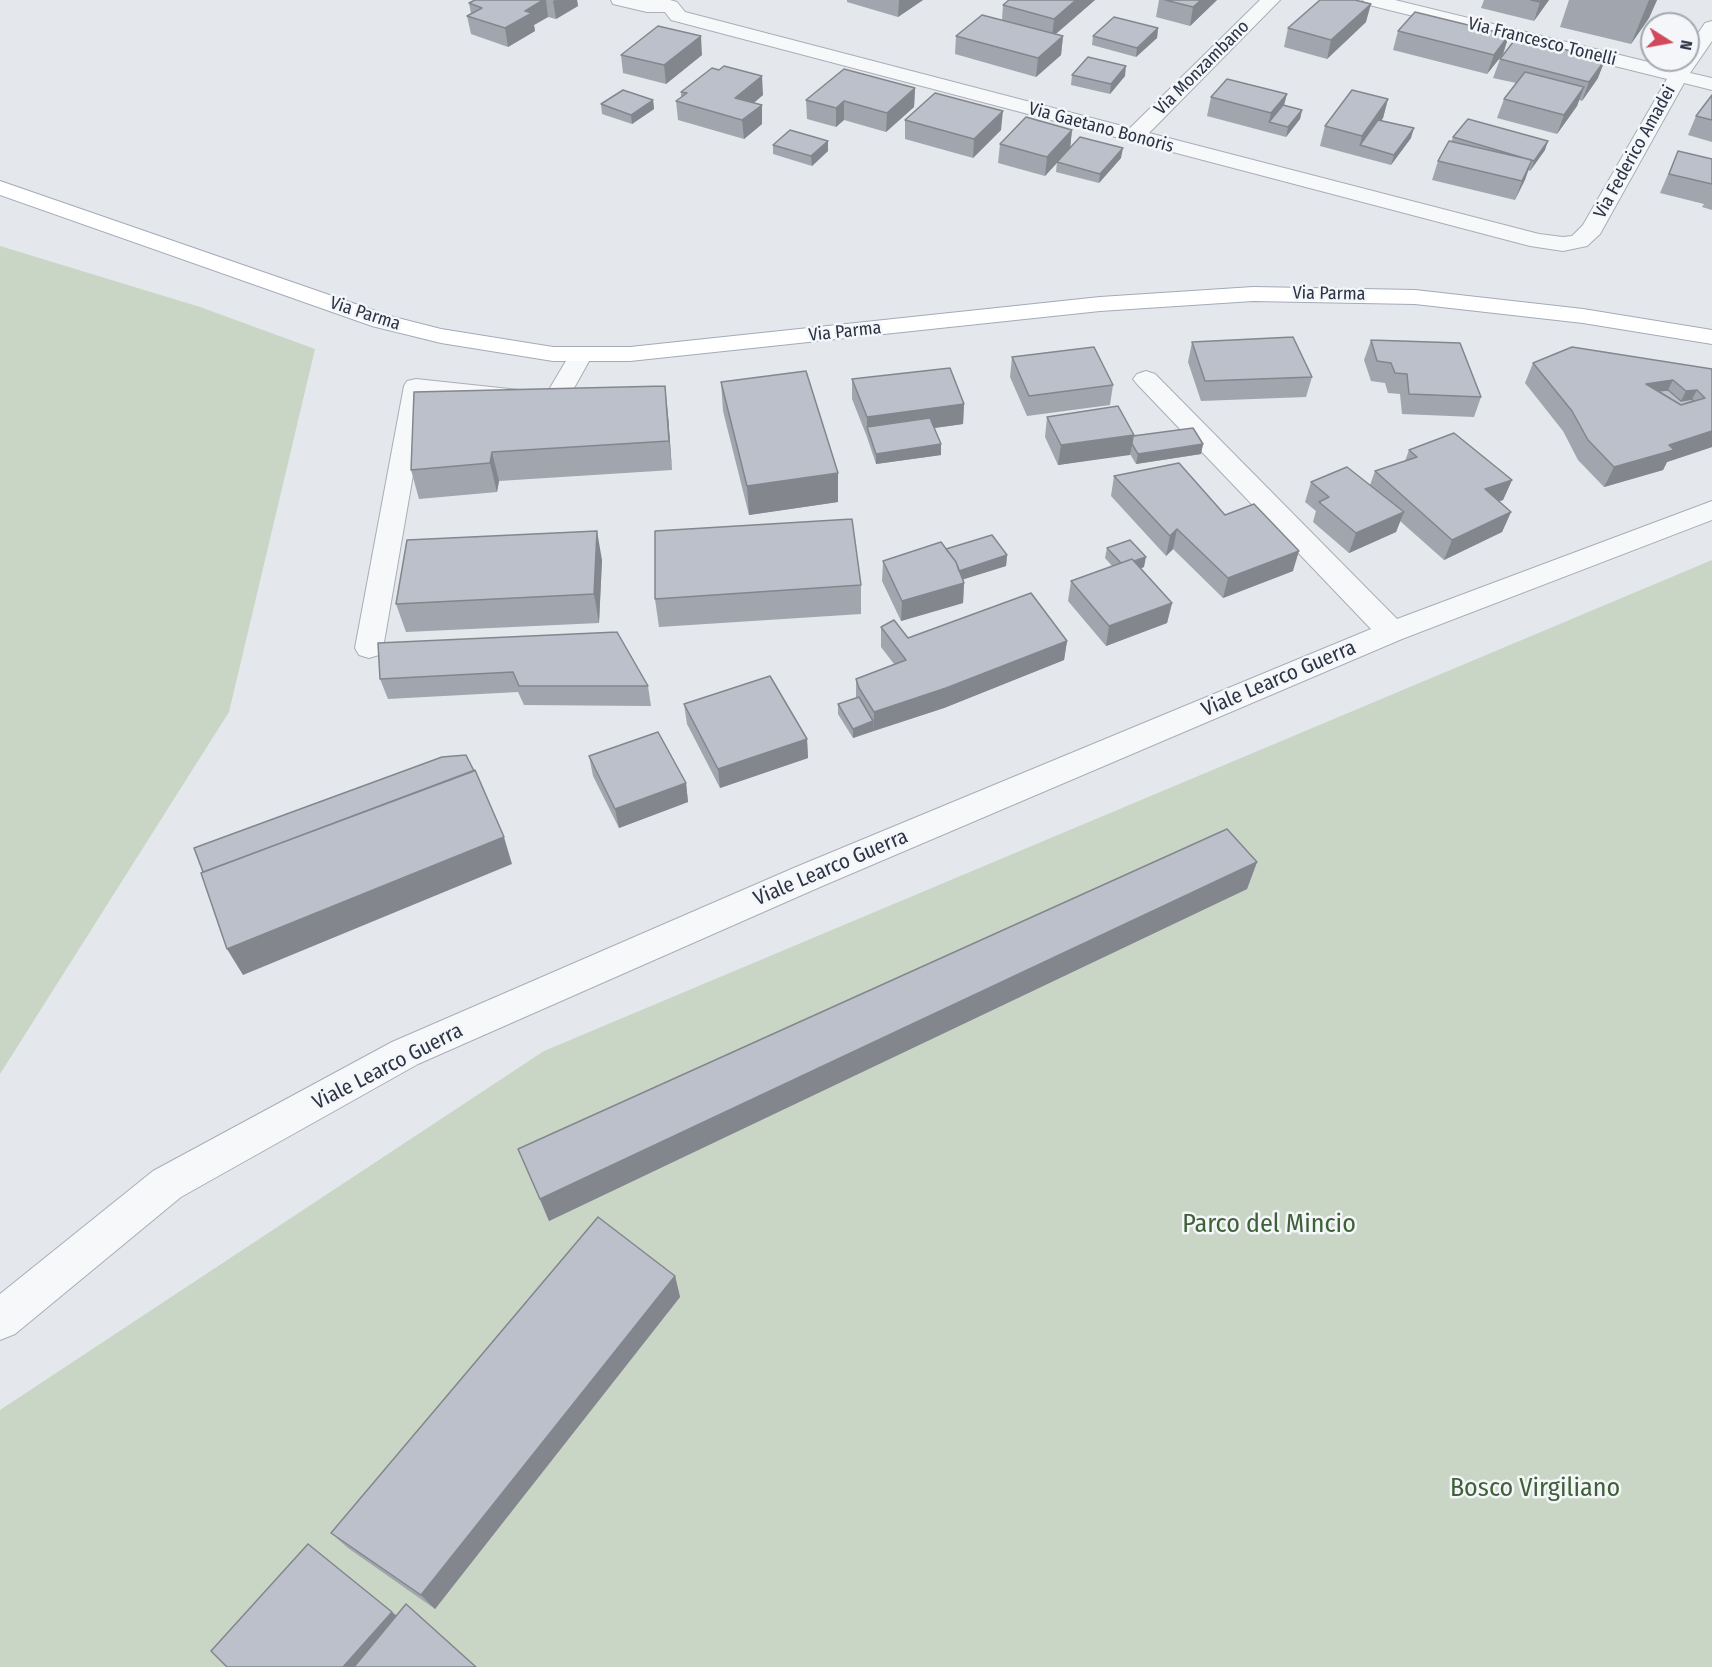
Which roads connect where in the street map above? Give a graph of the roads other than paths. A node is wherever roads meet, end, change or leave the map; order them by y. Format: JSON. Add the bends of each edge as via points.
{"nodes":[{"id":1,"x":621,"y":0,"type":"edge"},
{"id":2,"x":1271,"y":0,"type":"edge"},
{"id":3,"x":1372,"y":0,"type":"edge"},
{"id":4,"x":671,"y":3,"type":"edge"},
{"id":5,"x":1712,"y":27,"type":"edge"},
{"id":6,"x":1678,"y":76,"type":"junction"},
{"id":7,"x":1712,"y":84,"type":"edge"},
{"id":8,"x":1134,"y":136,"type":"junction"},
{"id":9,"x":0,"y":189,"type":"edge"},
{"id":10,"x":1538,"y":241,"type":"joint"},
{"id":11,"x":1712,"y":337,"type":"edge"},
{"id":12,"x":581,"y":354,"type":"junction"},
{"id":13,"x":1146,"y":380,"type":"dead end"},
{"id":14,"x":1712,"y":510,"type":"edge"},
{"id":15,"x":1392,"y":632,"type":"junction"},
{"id":16,"x":369,"y":648,"type":"dead end"},
{"id":17,"x":0,"y":1320,"type":"edge"}],
"edges":[{"from":1,"to":4,"type":"street","via":[[647,6]]},
{"from":2,"to":8,"type":"street","name":"Via Monzambano"},
{"from":3,"to":6,"type":"street","name":"Via Francesco Tonelli"},
{"from":4,"to":8,"type":"street","name":"Via Gaetano Bonoris","via":[[678,16]]},
{"from":5,"to":6,"type":"street","name":"Via Federico Amadei"},
{"from":6,"to":7,"type":"street","name":"Via Francesco Tonelli"},
{"from":6,"to":10,"type":"street","name":"Via Federico Amadei","via":[[1592,229],[1579,241]]},
{"from":8,"to":10,"type":"street","name":"Via Gaetano Bonoris"},
{"from":9,"to":12,"type":"main road","name":"Via Parma","via":[[381,321],[505,348]]},
{"from":11,"to":12,"type":"main road","name":"Via Parma","via":[[1594,317],[1415,297],[1253,294],[1100,304],[642,353]]},
{"from":12,"to":16,"type":"lane","via":[[555,401],[416,386]]},
{"from":13,"to":15,"type":"street"},
{"from":14,"to":15,"type":"street","name":"Viale Learco Guerra"},
{"from":15,"to":17,"type":"street","name":"Viale Learco Guerra","via":[[808,877],[405,1053],[167,1184]]}]}
